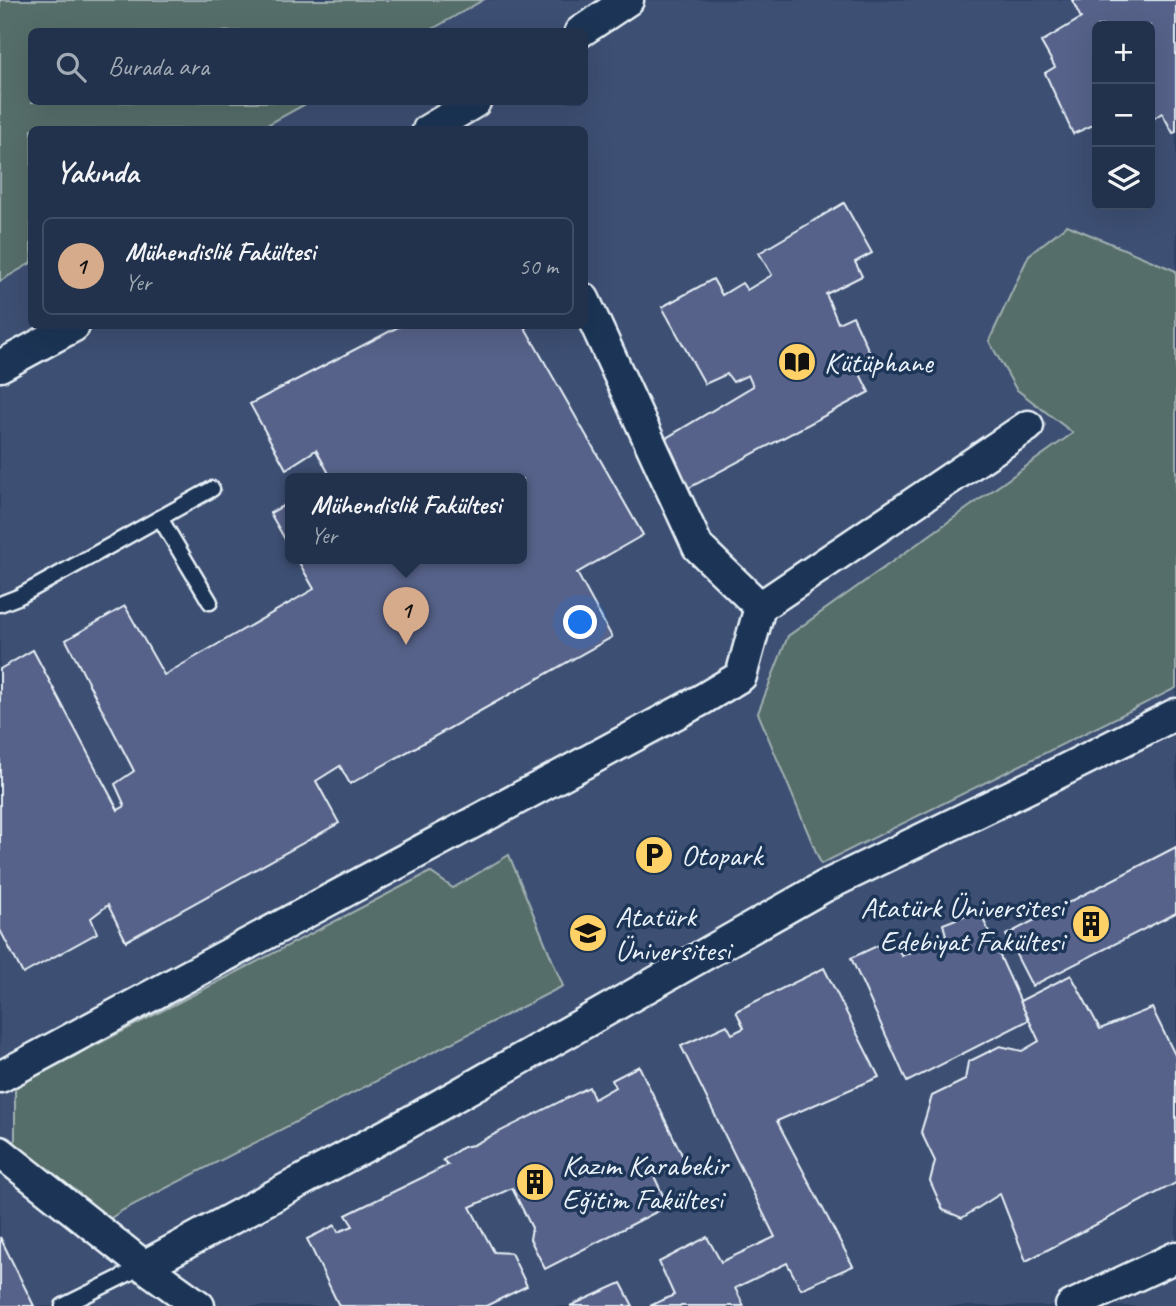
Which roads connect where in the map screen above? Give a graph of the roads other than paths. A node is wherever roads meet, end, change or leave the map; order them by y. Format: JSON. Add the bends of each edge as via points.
{"nodes":[{"id":1,"x":628,"y":0,"type":"edge"},
{"id":2,"x":586,"y":28,"type":"edge"},
{"id":3,"x":588,"y":308,"type":"edge"},
{"id":4,"x":68,"y":329,"type":"edge"},
{"id":5,"x":0,"y":366,"type":"edge"},
{"id":6,"x":1028,"y":426,"type":"dead end"},
{"id":7,"x":212,"y":489,"type":"dead end"},
{"id":8,"x":160,"y":518,"type":"junction"},
{"id":9,"x":210,"y":602,"type":"dead end"},
{"id":10,"x":0,"y":604,"type":"edge"},
{"id":11,"x":760,"y":607,"type":"junction"},
{"id":12,"x":1176,"y":714,"type":"edge"},
{"id":13,"x":0,"y":1077,"type":"edge"},
{"id":14,"x":0,"y":1152,"type":"edge"},
{"id":15,"x":1176,"y":1257,"type":"edge"},
{"id":16,"x":144,"y":1266,"type":"junction"},
{"id":17,"x":63,"y":1306,"type":"edge"},
{"id":18,"x":199,"y":1306,"type":"edge"},
{"id":19,"x":1071,"y":1306,"type":"edge"}],
"edges":[{"from":1,"to":2,"type":"street"},
{"from":3,"to":11,"type":"street","via":[[698,547]]},
{"from":4,"to":5,"type":"street"},
{"from":6,"to":11,"type":"street"},
{"from":7,"to":8,"type":"lane"},
{"from":8,"to":9,"type":"lane"},
{"from":8,"to":10,"type":"lane"},
{"from":11,"to":13,"type":"street","via":[[741,676]]},
{"from":12,"to":16,"type":"street","via":[[825,886],[401,1127]]},
{"from":14,"to":16,"type":"street"},
{"from":15,"to":19,"type":"street"},
{"from":16,"to":17,"type":"lane"},
{"from":16,"to":18,"type":"street"}]}
